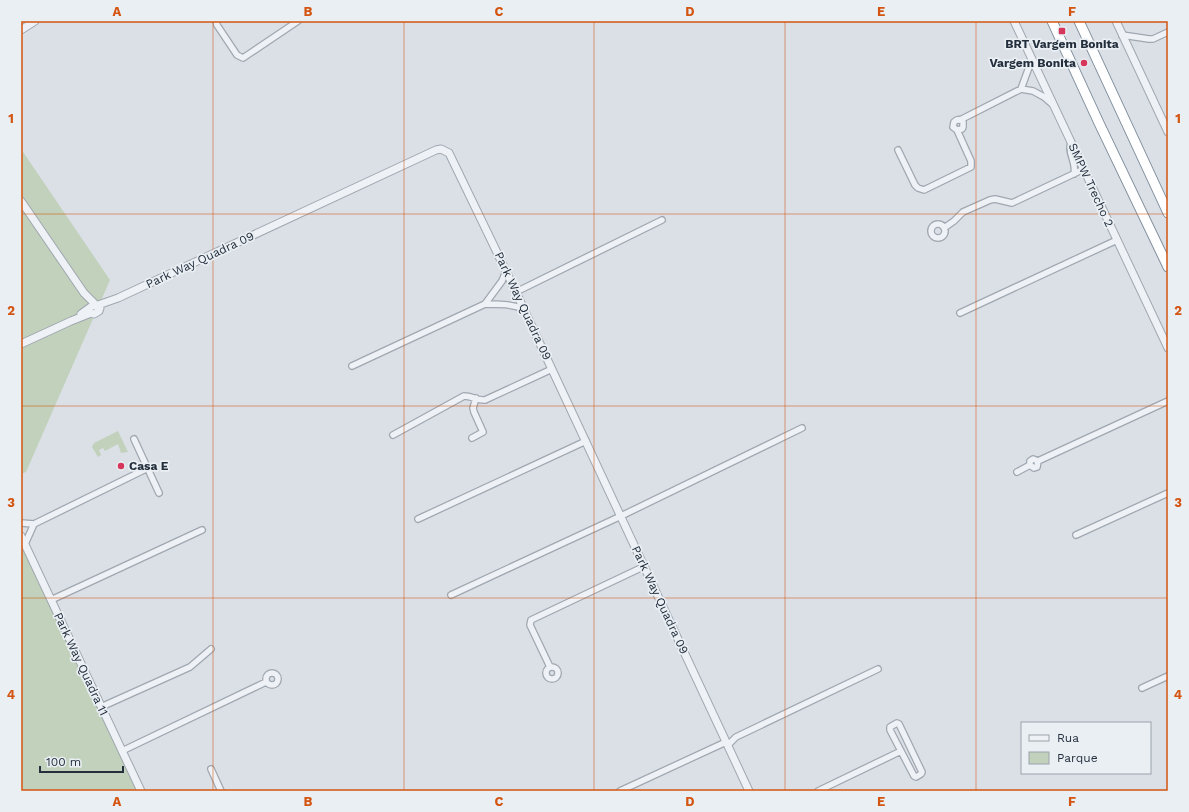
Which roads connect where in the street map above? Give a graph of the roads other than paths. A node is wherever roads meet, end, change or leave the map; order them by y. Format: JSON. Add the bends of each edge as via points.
{"nodes":[{"id":1,"x":35,"y":21,"type":"edge"},
{"id":2,"x":216,"y":21,"type":"edge"},
{"id":3,"x":298,"y":21,"type":"edge"},
{"id":4,"x":1014,"y":21,"type":"edge"},
{"id":5,"x":1052,"y":21,"type":"edge"},
{"id":6,"x":1079,"y":21,"type":"edge"},
{"id":7,"x":1116,"y":21,"type":"edge"},
{"id":8,"x":21,"y":30,"type":"edge"},
{"id":9,"x":1168,"y":32,"type":"edge"},
{"id":10,"x":1122,"y":35,"type":"junction"},
{"id":11,"x":1032,"y":59,"type":"junction"},
{"id":12,"x":1021,"y":89,"type":"junction"},
{"id":13,"x":1054,"y":106,"type":"junction"},
{"id":14,"x":1168,"y":132,"type":"edge"},
{"id":15,"x":1071,"y":142,"type":"junction"},
{"id":16,"x":898,"y":150,"type":"dead end"},
{"id":17,"x":1084,"y":169,"type":"junction"},
{"id":18,"x":1074,"y":174,"type":"junction"},
{"id":19,"x":21,"y":201,"type":"edge"},
{"id":20,"x":1168,"y":214,"type":"edge"},
{"id":21,"x":662,"y":220,"type":"dead end"},
{"id":22,"x":944,"y":228,"type":"dead end"},
{"id":23,"x":1117,"y":240,"type":"junction"},
{"id":24,"x":1168,"y":267,"type":"edge"},
{"id":25,"x":506,"y":271,"type":"junction"},
{"id":26,"x":495,"y":292,"type":"junction"},
{"id":27,"x":516,"y":292,"type":"junction"},
{"id":28,"x":485,"y":304,"type":"junction"},
{"id":29,"x":500,"y":304,"type":"junction"},
{"id":30,"x":94,"y":309,"type":"junction"},
{"id":31,"x":524,"y":309,"type":"junction"},
{"id":32,"x":960,"y":313,"type":"dead end"},
{"id":33,"x":21,"y":344,"type":"edge"},
{"id":34,"x":1168,"y":348,"type":"edge"},
{"id":35,"x":352,"y":366,"type":"dead end"},
{"id":36,"x":552,"y":369,"type":"junction"},
{"id":37,"x":476,"y":398,"type":"junction"},
{"id":38,"x":1168,"y":401,"type":"edge"},
{"id":39,"x":802,"y":428,"type":"dead end"},
{"id":40,"x":394,"y":435,"type":"dead end"},
{"id":41,"x":472,"y":438,"type":"dead end"},
{"id":42,"x":134,"y":439,"type":"dead end"},
{"id":43,"x":586,"y":441,"type":"junction"},
{"id":44,"x":148,"y":468,"type":"junction"},
{"id":45,"x":1017,"y":472,"type":"dead end"},
{"id":46,"x":159,"y":493,"type":"dead end"},
{"id":47,"x":1168,"y":493,"type":"edge"},
{"id":48,"x":621,"y":516,"type":"junction"},
{"id":49,"x":418,"y":519,"type":"dead end"},
{"id":50,"x":21,"y":523,"type":"edge"},
{"id":51,"x":34,"y":524,"type":"junction"},
{"id":52,"x":202,"y":530,"type":"dead end"},
{"id":53,"x":1076,"y":535,"type":"dead end"},
{"id":54,"x":21,"y":536,"type":"edge"},
{"id":55,"x":25,"y":544,"type":"junction"},
{"id":56,"x":645,"y":566,"type":"junction"},
{"id":57,"x":451,"y":595,"type":"dead end"},
{"id":58,"x":51,"y":600,"type":"junction"},
{"id":59,"x":211,"y":649,"type":"dead end"},
{"id":60,"x":550,"y":667,"type":"dead end"},
{"id":61,"x":878,"y":669,"type":"dead end"},
{"id":62,"x":1168,"y":676,"type":"edge"},
{"id":63,"x":266,"y":682,"type":"dead end"},
{"id":64,"x":1142,"y":688,"type":"dead end"},
{"id":65,"x":101,"y":707,"type":"junction"},
{"id":66,"x":726,"y":742,"type":"junction"},
{"id":67,"x":122,"y":751,"type":"junction"},
{"id":68,"x":901,"y":751,"type":"junction"},
{"id":69,"x":210,"y":769,"type":"dead end"},
{"id":70,"x":141,"y":791,"type":"edge"},
{"id":71,"x":221,"y":791,"type":"edge"},
{"id":72,"x":620,"y":791,"type":"edge"},
{"id":73,"x":749,"y":791,"type":"edge"},
{"id":74,"x":818,"y":791,"type":"edge"}],
"edges":[{"from":1,"to":8,"type":"street"},
{"from":2,"to":3,"type":"street","via":[[237,55],[243,58]]},
{"from":4,"to":11,"type":"street","name":"SMPW Trecho 2"},
{"from":5,"to":24,"type":"highway"},
{"from":6,"to":20,"type":"highway"},
{"from":7,"to":10,"type":"street"},
{"from":9,"to":10,"type":"street","via":[[1153,39]]},
{"from":10,"to":14,"type":"street"},
{"from":11,"to":12,"type":"street"},
{"from":11,"to":13,"type":"street","name":"SMPW Trecho 2"},
{"from":12,"to":13,"type":"street","via":[[1033,91]]},
{"from":12,"to":16,"type":"street","via":[[960,120],[964,127],[957,130],[971,161],[971,167],[924,190],[915,185]]},
{"from":13,"to":15,"type":"street","name":"SMPW Trecho 2"},
{"from":15,"to":17,"type":"street","name":"SMPW Trecho 2"},
{"from":15,"to":18,"type":"street","via":[[1070,150],[1075,162]]},
{"from":17,"to":18,"type":"street"},
{"from":17,"to":23,"type":"street","name":"SMPW Trecho 2"},
{"from":18,"to":22,"type":"street","via":[[1012,203],[990,200],[963,212]]},
{"from":19,"to":30,"type":"street"},
{"from":21,"to":27,"type":"street"},
{"from":23,"to":32,"type":"street"},
{"from":23,"to":34,"type":"street","name":"SMPW Trecho 2"},
{"from":25,"to":26,"type":"street"},
{"from":25,"to":27,"type":"street","name":"Park Way Quadra 09"},
{"from":25,"to":30,"type":"street","name":"Park Way Quadra 09","via":[[451,155],[445,150],[438,149]]},
{"from":26,"to":28,"type":"street"},
{"from":26,"to":29,"type":"street"},
{"from":27,"to":31,"type":"street","name":"Park Way Quadra 09"},
{"from":28,"to":29,"type":"street"},
{"from":28,"to":35,"type":"street"},
{"from":29,"to":31,"type":"street"},
{"from":30,"to":33,"type":"street"},
{"from":31,"to":36,"type":"street","name":"Park Way Quadra 09"},
{"from":36,"to":37,"type":"street","via":[[491,398],[482,401]]},
{"from":36,"to":43,"type":"street","name":"Park Way Quadra 09"},
{"from":37,"to":40,"type":"street","via":[[461,398]]},
{"from":37,"to":41,"type":"street","via":[[473,408],[483,432]]},
{"from":38,"to":45,"type":"street","via":[[1038,461],[1031,460],[1030,465]]},
{"from":39,"to":48,"type":"street"},
{"from":42,"to":44,"type":"street"},
{"from":43,"to":48,"type":"street","name":"Park Way Quadra 09"},
{"from":43,"to":49,"type":"street"},
{"from":44,"to":46,"type":"street"},
{"from":44,"to":51,"type":"street"},
{"from":47,"to":53,"type":"street"},
{"from":48,"to":56,"type":"street","name":"Park Way Quadra 09"},
{"from":48,"to":57,"type":"street"},
{"from":50,"to":51,"type":"street"},
{"from":51,"to":55,"type":"street"},
{"from":52,"to":58,"type":"street"},
{"from":54,"to":55,"type":"street","name":"Park Way Quadra 11"},
{"from":55,"to":58,"type":"street","name":"Park Way Quadra 11"},
{"from":56,"to":60,"type":"street","via":[[531,620],[530,625]]},
{"from":56,"to":66,"type":"street","name":"Park Way Quadra 09"},
{"from":58,"to":65,"type":"street","name":"Park Way Quadra 11"},
{"from":59,"to":65,"type":"street","via":[[190,667]]},
{"from":61,"to":66,"type":"street"},
{"from":62,"to":64,"type":"street"},
{"from":63,"to":67,"type":"street"},
{"from":65,"to":67,"type":"street","name":"Park Way Quadra 11"},
{"from":66,"to":72,"type":"street"},
{"from":66,"to":73,"type":"street","name":"Park Way Quadra 09"},
{"from":67,"to":70,"type":"street","name":"Park Way Quadra 11"},
{"from":68,"to":68,"type":"street","via":[[889,728],[897,723],[916,758],[921,774],[914,776]]},
{"from":68,"to":74,"type":"street"},
{"from":69,"to":71,"type":"street"}]}
